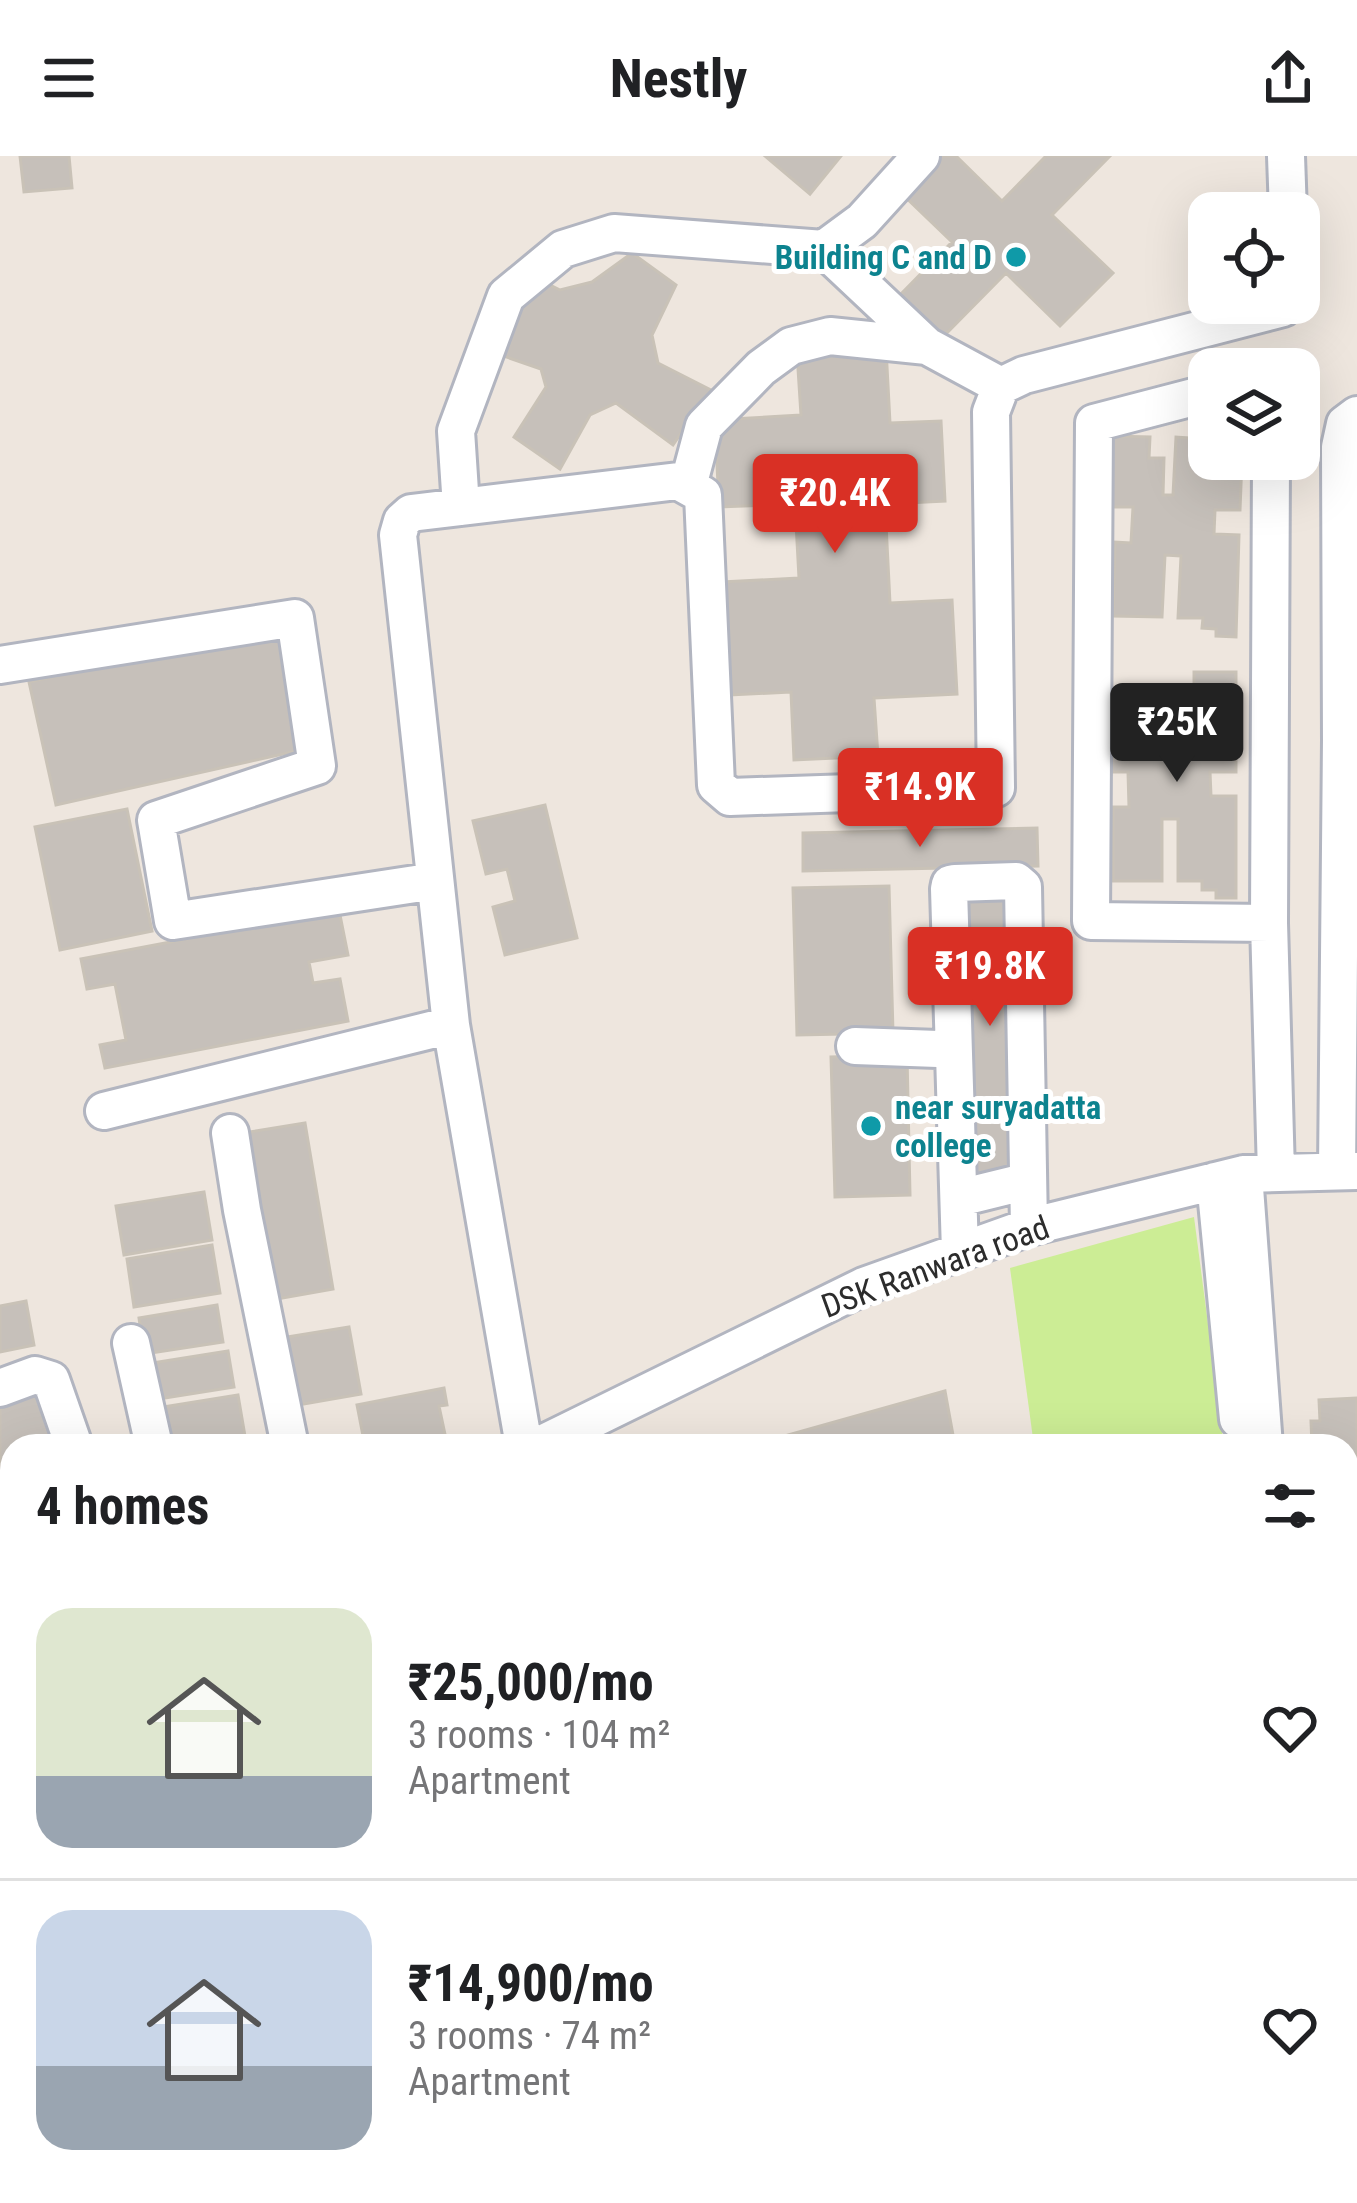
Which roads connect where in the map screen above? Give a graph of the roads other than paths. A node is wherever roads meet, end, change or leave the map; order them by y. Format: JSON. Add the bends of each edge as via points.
{"nodes":[{"id":1,"x":921,"y":156,"type":"edge"},
{"id":2,"x":1286,"y":156,"type":"edge"},
{"id":3,"x":1287,"y":192,"type":"edge"},
{"id":4,"x":824,"y":249,"type":"junction"},
{"id":5,"x":1221,"y":324,"type":"edge"},
{"id":6,"x":926,"y":346,"type":"junction"},
{"id":7,"x":1001,"y":386,"type":"junction"},
{"id":8,"x":1188,"y":398,"type":"edge"},
{"id":9,"x":1357,"y":415,"type":"edge"},
{"id":10,"x":1271,"y":480,"type":"edge"},
{"id":11,"x":688,"y":486,"type":"junction"},
{"id":12,"x":461,"y":507,"type":"junction"},
{"id":13,"x":0,"y":665,"type":"edge"},
{"id":14,"x":1349,"y":739,"type":"edge"},
{"id":15,"x":435,"y":881,"type":"junction"},
{"id":16,"x":934,"y":883,"type":"dead end"},
{"id":17,"x":1270,"y":923,"type":"junction"},
{"id":18,"x":451,"y":1025,"type":"junction"},
{"id":19,"x":855,"y":1046,"type":"dead end"},
{"id":20,"x":938,"y":1049,"type":"junction"},
{"id":21,"x":104,"y":1111,"type":"dead end"},
{"id":22,"x":230,"y":1133,"type":"dead end"},
{"id":23,"x":1347,"y":1171,"type":"edge"},
{"id":24,"x":1245,"y":1176,"type":"junction"},
{"id":25,"x":1028,"y":1181,"type":"junction"},
{"id":26,"x":958,"y":1198,"type":"junction"},
{"id":27,"x":1029,"y":1227,"type":"junction"},
{"id":28,"x":951,"y":1255,"type":"junction"},
{"id":29,"x":131,"y":1343,"type":"dead end"},
{"id":30,"x":0,"y":1388,"type":"edge"},
{"id":31,"x":70,"y":1434,"type":"edge"},
{"id":32,"x":151,"y":1434,"type":"edge"},
{"id":33,"x":288,"y":1434,"type":"edge"},
{"id":34,"x":522,"y":1434,"type":"edge"},
{"id":35,"x":562,"y":1434,"type":"edge"},
{"id":36,"x":1240,"y":1434,"type":"edge"},
{"id":37,"x":1263,"y":1434,"type":"edge"}],
"edges":[{"from":1,"to":4,"type":"street","via":[[862,221]]},
{"from":2,"to":3,"type":"street"},
{"from":4,"to":6,"type":"street"},
{"from":4,"to":12,"type":"street","via":[[614,233],[563,249],[506,296],[456,431]]},
{"from":5,"to":7,"type":"street"},
{"from":6,"to":7,"type":"street"},
{"from":6,"to":11,"type":"street","via":[[830,336],[791,346],[704,426]]},
{"from":7,"to":11,"type":"street","via":[[991,412],[996,788],[730,797],[716,785],[703,495]]},
{"from":8,"to":17,"type":"street","via":[[1094,423],[1091,921]]},
{"from":9,"to":14,"type":"street","via":[[1345,424],[1340,447]]},
{"from":10,"to":17,"type":"street"},
{"from":11,"to":12,"type":"street"},
{"from":12,"to":15,"type":"street","via":[[411,513],[398,535]]},
{"from":13,"to":15,"type":"street","via":[[295,619],[317,766],[157,820],[172,921]]},
{"from":14,"to":23,"type":"street"},
{"from":15,"to":18,"type":"street"},
{"from":16,"to":20,"type":"street"},
{"from":17,"to":24,"type":"street"},
{"from":18,"to":21,"type":"street"},
{"from":18,"to":34,"type":"street"},
{"from":19,"to":20,"type":"street"},
{"from":20,"to":28,"type":"street"},
{"from":22,"to":33,"type":"street"},
{"from":23,"to":24,"type":"street","name":"DSK Ranwara road"},
{"from":24,"to":27,"type":"street","name":"DSK Ranwara road"},
{"from":24,"to":36,"type":"street"},
{"from":24,"to":37,"type":"street"},
{"from":25,"to":26,"type":"street"},
{"from":25,"to":26,"type":"street","via":[[1023,887],[950,884]]},
{"from":25,"to":27,"type":"street"},
{"from":26,"to":28,"type":"street"},
{"from":27,"to":28,"type":"street","name":"DSK Ranwara road"},
{"from":28,"to":35,"type":"street","name":"DSK Ranwara road","via":[[863,1286]]},
{"from":29,"to":32,"type":"street"},
{"from":30,"to":31,"type":"street","via":[[34,1375],[51,1380]]}]}
